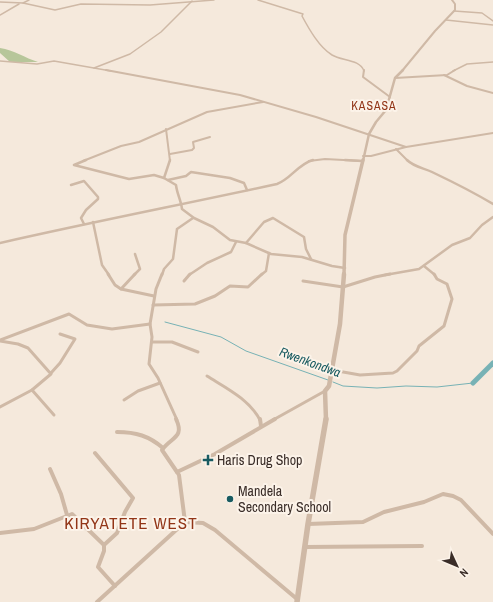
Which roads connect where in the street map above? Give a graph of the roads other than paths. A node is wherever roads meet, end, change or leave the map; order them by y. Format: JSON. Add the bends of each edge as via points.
{"nodes":[{"id":1,"x":30,"y":0,"type":"edge"},
{"id":2,"x":214,"y":0,"type":"edge"},
{"id":3,"x":258,"y":0,"type":"edge"},
{"id":4,"x":452,"y":0,"type":"edge"},
{"id":5,"x":192,"y":1,"type":"junction"},
{"id":6,"x":0,"y":2,"type":"edge"},
{"id":7,"x":20,"y":3,"type":"junction"},
{"id":8,"x":23,"y":3,"type":"junction"},
{"id":9,"x":454,"y":11,"type":"junction"},
{"id":10,"x":0,"y":15,"type":"edge"},
{"id":11,"x":446,"y":20,"type":"junction"},
{"id":12,"x":493,"y":21,"type":"edge"},
{"id":13,"x":493,"y":25,"type":"edge"},
{"id":14,"x":0,"y":61,"type":"edge"},
{"id":15,"x":493,"y":62,"type":"edge"},
{"id":16,"x":92,"y":69,"type":"junction"},
{"id":17,"x":444,"y":75,"type":"junction"},
{"id":18,"x":395,"y":78,"type":"junction"},
{"id":19,"x":493,"y":93,"type":"edge"},
{"id":20,"x":390,"y":97,"type":"junction"},
{"id":21,"x":263,"y":102,"type":"junction"},
{"id":22,"x":166,"y":130,"type":"junction"},
{"id":23,"x":493,"y":133,"type":"edge"},
{"id":24,"x":368,"y":134,"type":"junction"},
{"id":25,"x":210,"y":137,"type":"dead end"},
{"id":26,"x":406,"y":147,"type":"junction"},
{"id":27,"x":396,"y":149,"type":"junction"},
{"id":28,"x":170,"y":154,"type":"junction"},
{"id":29,"x":363,"y":156,"type":"junction"},
{"id":30,"x":362,"y":161,"type":"junction"},
{"id":31,"x":164,"y":178,"type":"junction"},
{"id":32,"x":168,"y":180,"type":"junction"},
{"id":33,"x":71,"y":185,"type":"dead end"},
{"id":34,"x":247,"y":190,"type":"junction"},
{"id":35,"x":493,"y":204,"type":"edge"},
{"id":36,"x":182,"y":206,"type":"junction"},
{"id":37,"x":493,"y":217,"type":"edge"},
{"id":38,"x":193,"y":218,"type":"junction"},
{"id":39,"x":93,"y":222,"type":"junction"},
{"id":40,"x":84,"y":224,"type":"junction"},
{"id":41,"x":236,"y":242,"type":"junction"},
{"id":42,"x":0,"y":243,"type":"edge"},
{"id":43,"x":246,"y":243,"type":"junction"},
{"id":44,"x":269,"y":253,"type":"junction"},
{"id":45,"x":135,"y":254,"type":"dead end"},
{"id":46,"x":311,"y":259,"type":"junction"},
{"id":47,"x":424,"y":266,"type":"junction"},
{"id":48,"x":344,"y":268,"type":"junction"},
{"id":49,"x":419,"y":269,"type":"junction"},
{"id":50,"x":428,"y":271,"type":"junction"},
{"id":51,"x":303,"y":281,"type":"dead end"},
{"id":52,"x":184,"y":282,"type":"dead end"},
{"id":53,"x":343,"y":287,"type":"junction"},
{"id":54,"x":121,"y":289,"type":"junction"},
{"id":55,"x":154,"y":296,"type":"junction"},
{"id":56,"x":153,"y":305,"type":"junction"},
{"id":57,"x":150,"y":324,"type":"junction"},
{"id":58,"x":60,"y":334,"type":"dead end"},
{"id":59,"x":0,"y":341,"type":"edge"},
{"id":60,"x":152,"y":342,"type":"junction"},
{"id":61,"x":198,"y":352,"type":"dead end"},
{"id":62,"x":332,"y":370,"type":"junction"},
{"id":63,"x":51,"y":374,"type":"junction"},
{"id":64,"x":207,"y":376,"type":"dead end"},
{"id":65,"x":160,"y":383,"type":"junction"},
{"id":66,"x":327,"y":389,"type":"junction"},
{"id":67,"x":32,"y":390,"type":"junction"},
{"id":68,"x":124,"y":400,"type":"dead end"},
{"id":69,"x":0,"y":407,"type":"edge"},
{"id":70,"x":54,"y":415,"type":"dead end"},
{"id":71,"x":261,"y":426,"type":"junction"},
{"id":72,"x":117,"y":432,"type":"dead end"},
{"id":73,"x":163,"y":448,"type":"junction"},
{"id":74,"x":95,"y":453,"type":"dead end"},
{"id":75,"x":50,"y":470,"type":"dead end"},
{"id":76,"x":177,"y":472,"type":"junction"},
{"id":77,"x":67,"y":515,"type":"junction"},
{"id":78,"x":184,"y":522,"type":"junction"},
{"id":79,"x":308,"y":524,"type":"junction"},
{"id":80,"x":0,"y":533,"type":"edge"},
{"id":81,"x":493,"y":534,"type":"edge"},
{"id":82,"x":104,"y":545,"type":"junction"},
{"id":83,"x":422,"y":546,"type":"dead end"},
{"id":84,"x":305,"y":547,"type":"junction"},
{"id":85,"x":115,"y":586,"type":"junction"},
{"id":86,"x":297,"y":601,"type":"edge"},
{"id":87,"x":97,"y":602,"type":"edge"}],
"edges":[{"from":1,"to":8,"type":"street"},
{"from":2,"to":5,"type":"street"},
{"from":3,"to":20,"type":"street","via":[[303,14],[307,25],[330,54],[359,64],[364,70],[363,77]]},
{"from":4,"to":9,"type":"street"},
{"from":5,"to":8,"type":"street","via":[[150,5],[81,4],[55,10]]},
{"from":5,"to":16,"type":"street","via":[[162,32],[130,54]]},
{"from":6,"to":7,"type":"street"},
{"from":7,"to":8,"type":"street"},
{"from":7,"to":10,"type":"street"},
{"from":9,"to":11,"type":"street"},
{"from":9,"to":12,"type":"street","via":[[483,13]]},
{"from":11,"to":13,"type":"street"},
{"from":11,"to":18,"type":"street"},
{"from":14,"to":16,"type":"street","via":[[37,64],[51,61]]},
{"from":15,"to":17,"type":"street","via":[[467,64]]},
{"from":16,"to":21,"type":"street","via":[[226,92]]},
{"from":17,"to":18,"type":"street"},
{"from":17,"to":19,"type":"street","via":[[451,80]]},
{"from":18,"to":20,"type":"street"},
{"from":20,"to":24,"type":"street","via":[[386,110]]},
{"from":21,"to":22,"type":"street","via":[[208,112]]},
{"from":21,"to":24,"type":"street"},
{"from":22,"to":28,"type":"street"},
{"from":22,"to":31,"type":"street","via":[[74,165],[129,179],[154,175]]},
{"from":23,"to":26,"type":"street"},
{"from":24,"to":26,"type":"street"},
{"from":24,"to":29,"type":"street"},
{"from":25,"to":28,"type":"street","via":[[193,142],[192,150]]},
{"from":26,"to":27,"type":"street"},
{"from":27,"to":29,"type":"street"},
{"from":27,"to":35,"type":"street","via":[[411,164],[466,188]]},
{"from":28,"to":31,"type":"street","via":[[170,166]]},
{"from":29,"to":30,"type":"street"},
{"from":30,"to":34,"type":"street","via":[[311,160],[302,164],[287,180]]},
{"from":30,"to":48,"type":"street","via":[[345,235]]},
{"from":31,"to":32,"type":"street"},
{"from":32,"to":34,"type":"street","via":[[186,176],[191,172],[206,176],[225,175],[244,183]]},
{"from":32,"to":36,"type":"street","via":[[176,185]]},
{"from":33,"to":40,"type":"street","via":[[84,181],[98,197],[83,213],[81,218]]},
{"from":34,"to":36,"type":"street"},
{"from":36,"to":38,"type":"street","via":[[182,209]]},
{"from":36,"to":39,"type":"street"},
{"from":37,"to":47,"type":"street","via":[[470,238],[452,245]]},
{"from":38,"to":41,"type":"street"},
{"from":38,"to":55,"type":"street","via":[[177,229],[173,259],[164,268]]},
{"from":39,"to":40,"type":"street"},
{"from":39,"to":54,"type":"street","via":[[103,266],[113,284]]},
{"from":40,"to":42,"type":"street"},
{"from":41,"to":43,"type":"street"},
{"from":41,"to":52,"type":"street","via":[[235,248],[230,252],[188,274]]},
{"from":43,"to":44,"type":"street"},
{"from":43,"to":46,"type":"street","via":[[263,222],[273,218],[304,237],[306,250]]},
{"from":44,"to":46,"type":"street"},
{"from":44,"to":56,"type":"street","via":[[266,271],[247,288],[230,286],[216,296],[195,304]]},
{"from":45,"to":54,"type":"street","via":[[140,269]]},
{"from":46,"to":48,"type":"street"},
{"from":47,"to":49,"type":"street"},
{"from":47,"to":50,"type":"street"},
{"from":48,"to":53,"type":"street"},
{"from":49,"to":50,"type":"street"},
{"from":49,"to":53,"type":"street","via":[[375,277]]},
{"from":50,"to":62,"type":"street","via":[[447,284],[451,295],[445,323],[440,330],[419,346],[418,351],[396,372],[363,375]]},
{"from":51,"to":53,"type":"street"},
{"from":53,"to":62,"type":"street"},
{"from":54,"to":55,"type":"street"},
{"from":55,"to":56,"type":"street"},
{"from":56,"to":57,"type":"street"},
{"from":57,"to":59,"type":"street","via":[[112,329],[88,324],[69,314]]},
{"from":57,"to":60,"type":"street"},
{"from":58,"to":63,"type":"street","via":[[75,339]]},
{"from":59,"to":63,"type":"street","via":[[28,348]]},
{"from":60,"to":61,"type":"street","via":[[172,342]]},
{"from":60,"to":65,"type":"street","via":[[149,364]]},
{"from":62,"to":66,"type":"street"},
{"from":63,"to":67,"type":"street"},
{"from":64,"to":71,"type":"street","via":[[242,399],[262,421]]},
{"from":65,"to":68,"type":"street","via":[[138,391]]},
{"from":65,"to":73,"type":"street","via":[[180,427],[178,435]]},
{"from":66,"to":71,"type":"street"},
{"from":66,"to":79,"type":"street","via":[[326,418]]},
{"from":67,"to":69,"type":"street"},
{"from":67,"to":70,"type":"street"},
{"from":71,"to":76,"type":"street","via":[[240,441]]},
{"from":72,"to":73,"type":"street","via":[[145,435]]},
{"from":73,"to":76,"type":"street","via":[[163,452]]},
{"from":74,"to":82,"type":"street","via":[[132,498],[117,533]]},
{"from":75,"to":77,"type":"street"},
{"from":76,"to":78,"type":"street"},
{"from":77,"to":80,"type":"street","via":[[34,529]]},
{"from":77,"to":82,"type":"street","via":[[72,514]]},
{"from":78,"to":85,"type":"street"},
{"from":78,"to":86,"type":"street","via":[[203,523],[216,530]]},
{"from":79,"to":81,"type":"street","via":[[364,522],[384,512],[424,502],[443,494],[460,500]]},
{"from":79,"to":84,"type":"street"},
{"from":82,"to":85,"type":"street","via":[[98,567]]},
{"from":83,"to":84,"type":"street"},
{"from":84,"to":86,"type":"street"},
{"from":85,"to":87,"type":"street"}]}
